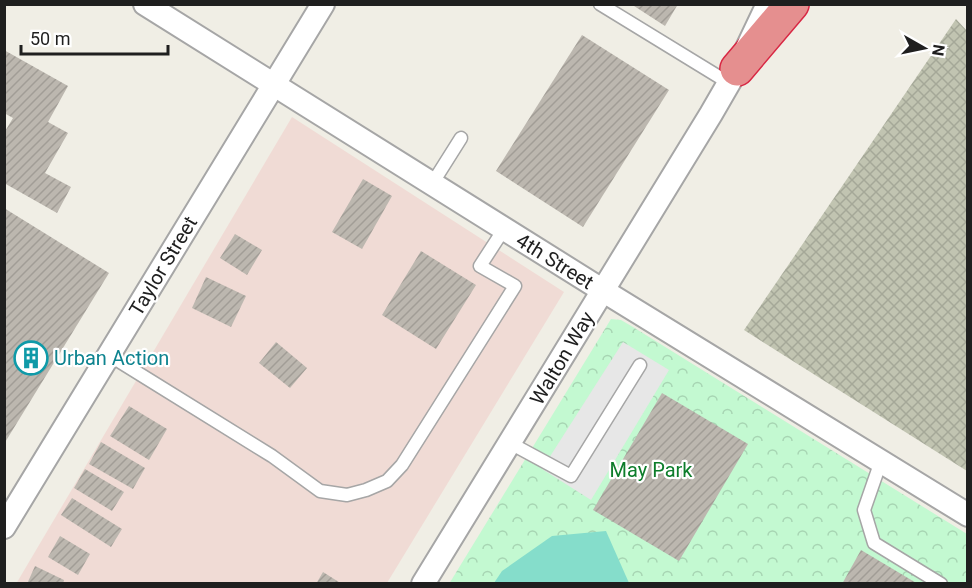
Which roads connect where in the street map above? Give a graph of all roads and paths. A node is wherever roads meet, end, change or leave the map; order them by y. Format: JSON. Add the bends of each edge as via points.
{"nodes":[{"id":1,"x":145,"y":4,"type":"edge"},
{"id":2,"x":323,"y":4,"type":"edge"},
{"id":3,"x":600,"y":4,"type":"edge"},
{"id":4,"x":768,"y":4,"type":"edge"},
{"id":5,"x":792,"y":4,"type":"edge"},
{"id":6,"x":733,"y":76,"type":"junction"},
{"id":7,"x":273,"y":85,"type":"junction"},
{"id":8,"x":461,"y":138,"type":"dead end"},
{"id":9,"x":432,"y":184,"type":"junction"},
{"id":10,"x":504,"y":229,"type":"junction"},
{"id":11,"x":602,"y":290,"type":"junction"},
{"id":12,"x":109,"y":355,"type":"junction"},
{"id":13,"x":640,"y":365,"type":"dead end"},
{"id":14,"x":510,"y":443,"type":"junction"},
{"id":15,"x":881,"y":461,"type":"junction"},
{"id":16,"x":968,"y":515,"type":"edge"},
{"id":17,"x":4,"y":527,"type":"edge"},
{"id":18,"x":423,"y":584,"type":"edge"},
{"id":19,"x":941,"y":584,"type":"edge"}],
"edges":[{"from":1,"to":7,"type":"street","name":"4th Street"},
{"from":2,"to":7,"type":"street","name":"Taylor Street"},
{"from":3,"to":6,"type":"lane"},
{"from":4,"to":6,"type":"street","name":"Walton Way"},
{"from":5,"to":6,"type":"highway"},
{"from":6,"to":11,"type":"street","name":"Walton Way"},
{"from":7,"to":9,"type":"street","name":"4th Street"},
{"from":7,"to":12,"type":"street","name":"Taylor Street"},
{"from":8,"to":9,"type":"lane"},
{"from":9,"to":10,"type":"street","name":"4th Street"},
{"from":10,"to":11,"type":"street","name":"4th Street"},
{"from":10,"to":12,"type":"lane","via":[[480,266],[515,286],[402,465],[387,481],[366,490],[347,495],[320,491],[272,456]]},
{"from":11,"to":14,"type":"street","name":"Walton Way"},
{"from":11,"to":15,"type":"street","name":"4th Street"},
{"from":12,"to":17,"type":"street","name":"Taylor Street"},
{"from":13,"to":14,"type":"lane","via":[[571,476]]},
{"from":14,"to":18,"type":"street","name":"Walton Way"},
{"from":15,"to":16,"type":"street","name":"4th Street"},
{"from":15,"to":19,"type":"lane","via":[[864,510],[874,543]]}]}
